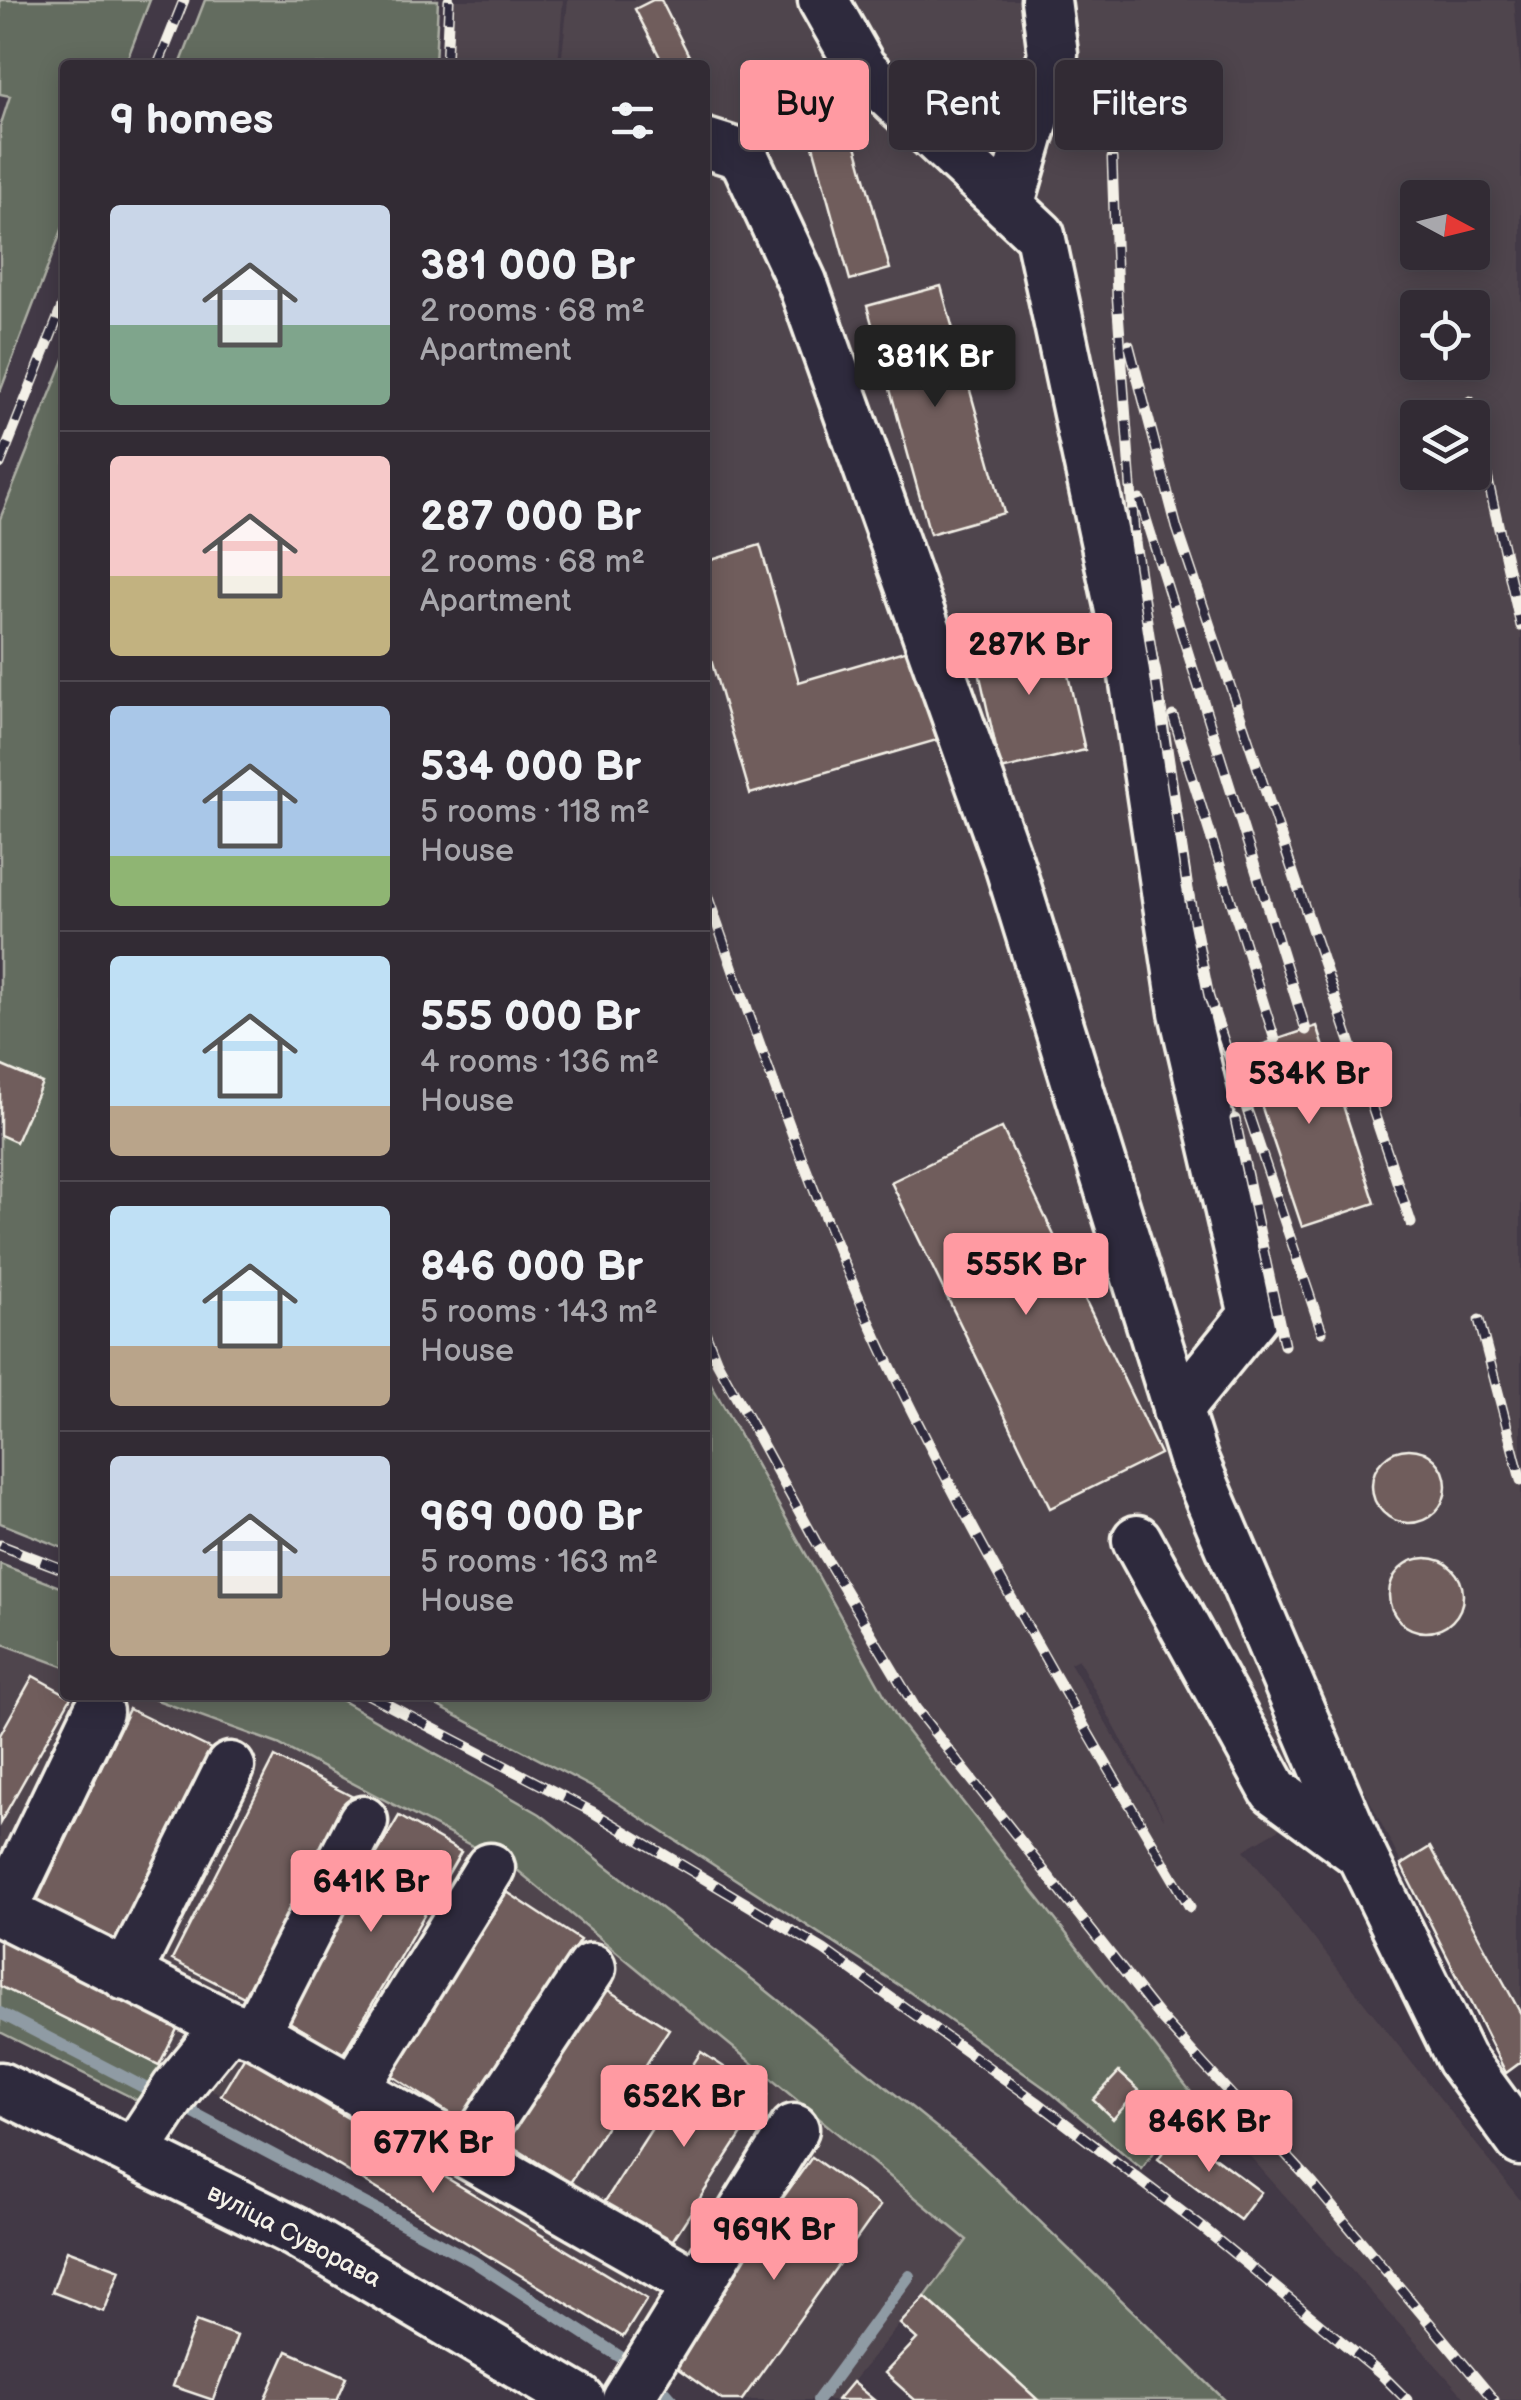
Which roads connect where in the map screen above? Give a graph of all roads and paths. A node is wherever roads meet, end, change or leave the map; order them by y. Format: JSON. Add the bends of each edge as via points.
{"nodes":[{"id":1,"x":823,"y":0,"type":"edge"},
{"id":2,"x":1046,"y":0,"type":"edge"},
{"id":3,"x":710,"y":145,"type":"edge"},
{"id":4,"x":1009,"y":206,"type":"junction"},
{"id":5,"x":1177,"y":1410,"type":"junction"},
{"id":6,"x":1137,"y":1540,"type":"dead end"},
{"id":7,"x":98,"y":1712,"type":"dead end"},
{"id":8,"x":230,"y":1767,"type":"dead end"},
{"id":9,"x":363,"y":1821,"type":"dead end"},
{"id":10,"x":1361,"y":1854,"type":"junction"},
{"id":11,"x":490,"y":1868,"type":"dead end"},
{"id":12,"x":1,"y":1911,"type":"edge"},
{"id":13,"x":591,"y":1968,"type":"dead end"},
{"id":14,"x":126,"y":1976,"type":"junction"},
{"id":15,"x":241,"y":2029,"type":"junction"},
{"id":16,"x":0,"y":2087,"type":"edge"},
{"id":17,"x":355,"y":2087,"type":"junction"},
{"id":18,"x":794,"y":2129,"type":"dead end"},
{"id":19,"x":1521,"y":2141,"type":"edge"},
{"id":20,"x":134,"y":2153,"type":"junction"},
{"id":21,"x":468,"y":2154,"type":"junction"},
{"id":22,"x":698,"y":2285,"type":"junction"},
{"id":23,"x":580,"y":2400,"type":"edge"},
{"id":24,"x":627,"y":2400,"type":"edge"}],
"edges":[{"from":1,"to":4,"type":"street","via":[[862,69]]},
{"from":2,"to":4,"type":"street","via":[[1054,54]]},
{"from":3,"to":5,"type":"street","via":[[744,155],[802,282],[1008,864]]},
{"from":4,"to":5,"type":"street","via":[[1040,235],[1134,676],[1184,1012],[1254,1315]]},
{"from":5,"to":10,"type":"street"},
{"from":6,"to":10,"type":"street","via":[[1274,1790]]},
{"from":7,"to":12,"type":"street"},
{"from":8,"to":14,"type":"street"},
{"from":9,"to":15,"type":"street"},
{"from":10,"to":19,"type":"street","via":[[1461,2059]]},
{"from":11,"to":17,"type":"street"},
{"from":12,"to":14,"type":"street"},
{"from":13,"to":21,"type":"street"},
{"from":14,"to":15,"type":"street"},
{"from":15,"to":17,"type":"street"},
{"from":15,"to":20,"type":"street","via":[[176,2089]]},
{"from":16,"to":20,"type":"street","name":"вуліца Суворава"},
{"from":17,"to":21,"type":"street"},
{"from":18,"to":22,"type":"street"},
{"from":20,"to":23,"type":"street","name":"вуліца Суворава","via":[[295,2232]]},
{"from":21,"to":22,"type":"street"},
{"from":22,"to":24,"type":"street"}]}
